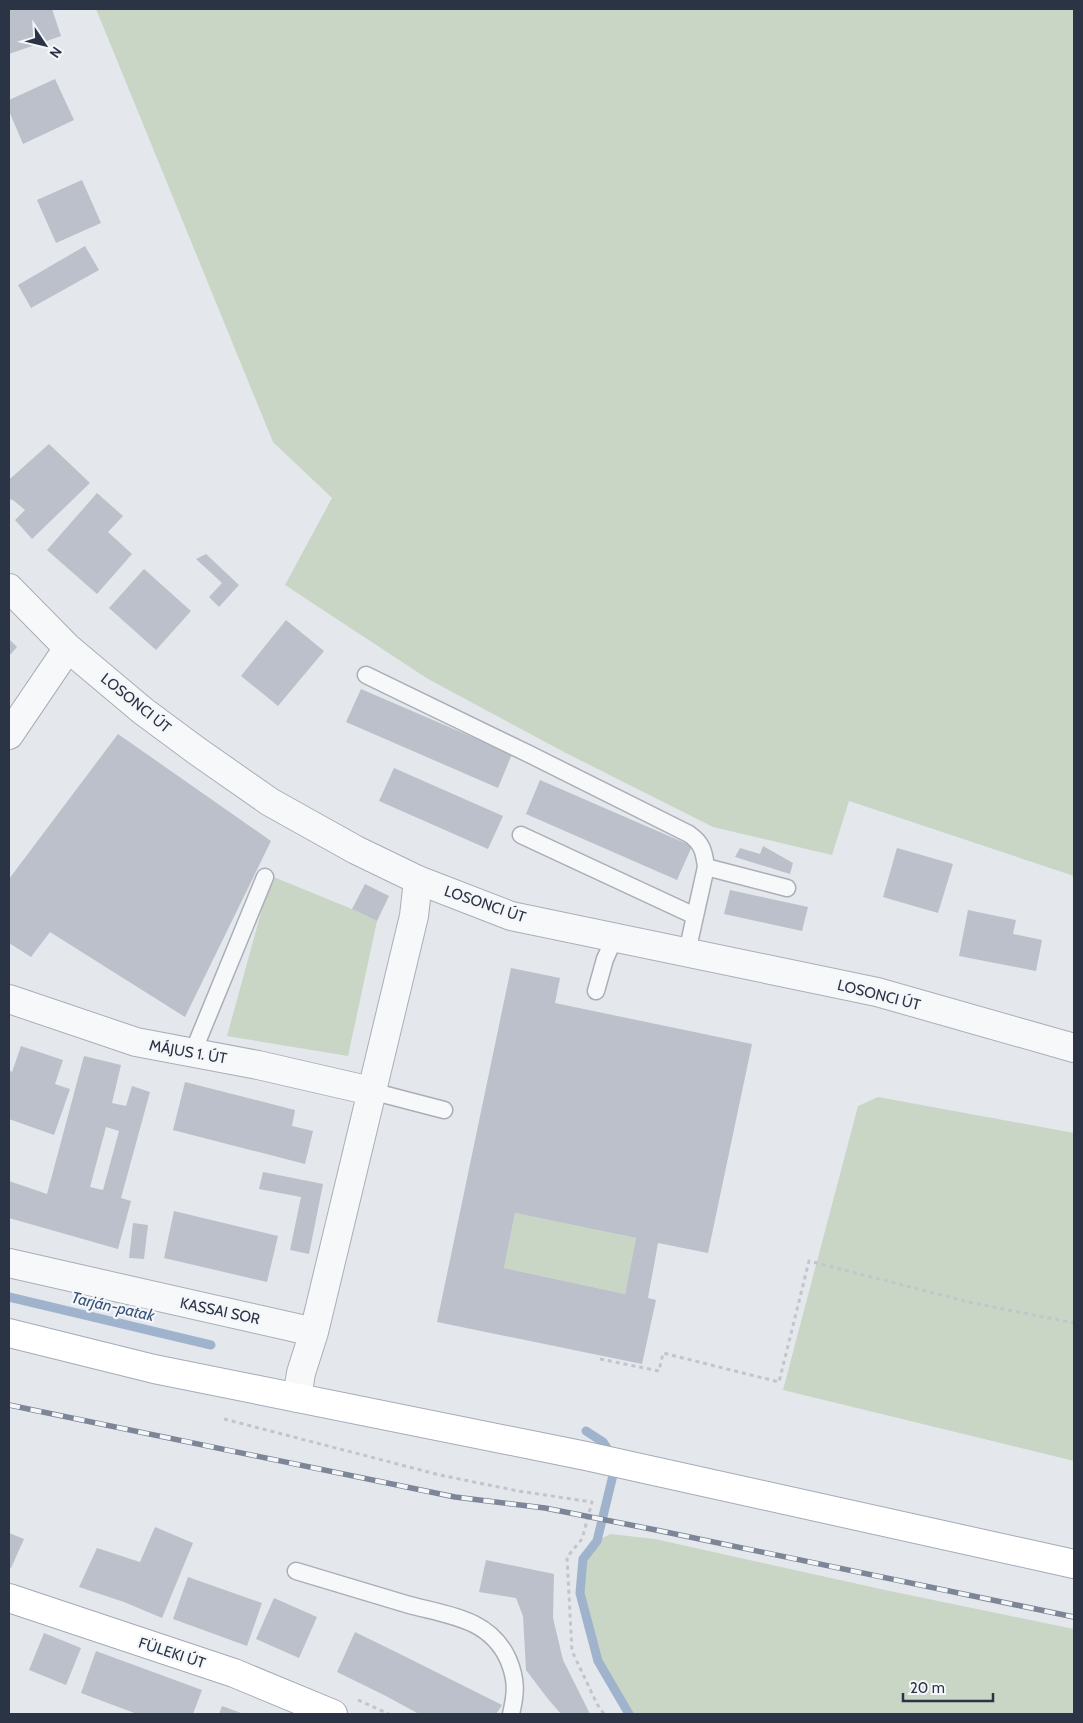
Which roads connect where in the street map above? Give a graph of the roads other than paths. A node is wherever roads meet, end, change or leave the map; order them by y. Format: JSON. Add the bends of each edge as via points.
{"nodes":[{"id":1,"x":9,"y":588,"type":"edge"},
{"id":2,"x":68,"y":648,"type":"junction"},
{"id":3,"x":366,"y":675,"type":"dead end"},
{"id":4,"x":9,"y":735,"type":"edge"},
{"id":5,"x":521,"y":835,"type":"dead end"},
{"id":6,"x":706,"y":866,"type":"junction"},
{"id":7,"x":265,"y":877,"type":"dead end"},
{"id":8,"x":418,"y":880,"type":"junction"},
{"id":9,"x":787,"y":888,"type":"dead end"},
{"id":10,"x":695,"y":916,"type":"junction"},
{"id":11,"x":615,"y":937,"type":"junction"},
{"id":12,"x":687,"y":952,"type":"junction"},
{"id":13,"x":596,"y":991,"type":"dead end"},
{"id":14,"x":9,"y":999,"type":"edge"},
{"id":15,"x":1074,"y":1048,"type":"edge"},
{"id":16,"x":192,"y":1052,"type":"junction"},
{"id":17,"x":363,"y":1089,"type":"junction"},
{"id":18,"x":444,"y":1110,"type":"dead end"},
{"id":19,"x":9,"y":1263,"type":"edge"},
{"id":20,"x":314,"y":1332,"type":"junction"},
{"id":21,"x":9,"y":1333,"type":"edge"},
{"id":22,"x":297,"y":1398,"type":"junction"},
{"id":23,"x":1074,"y":1564,"type":"edge"},
{"id":24,"x":296,"y":1571,"type":"dead end"},
{"id":25,"x":9,"y":1598,"type":"edge"},
{"id":26,"x":334,"y":1714,"type":"edge"},
{"id":27,"x":511,"y":1714,"type":"edge"}],
"edges":[{"from":1,"to":2,"type":"street","name":"LOSONCI ÚT"},
{"from":2,"to":4,"type":"street"},
{"from":2,"to":8,"type":"street","name":"LOSONCI ÚT","via":[[143,711],[270,802]]},
{"from":3,"to":6,"type":"lane","via":[[689,834],[699,841]]},
{"from":5,"to":10,"type":"lane"},
{"from":6,"to":9,"type":"lane"},
{"from":6,"to":10,"type":"lane"},
{"from":7,"to":16,"type":"lane"},
{"from":8,"to":11,"type":"street","name":"LOSONCI ÚT","via":[[511,916]]},
{"from":8,"to":17,"type":"street","via":[[414,916]]},
{"from":10,"to":12,"type":"lane"},
{"from":11,"to":12,"type":"street","name":"LOSONCI ÚT"},
{"from":11,"to":13,"type":"lane"},
{"from":12,"to":15,"type":"street","name":"LOSONCI ÚT","via":[[877,992]]},
{"from":14,"to":16,"type":"street","name":"MÁJUS 1. ÚT","via":[[136,1042]]},
{"from":16,"to":17,"type":"street","name":"MÁJUS 1. ÚT"},
{"from":17,"to":18,"type":"lane"},
{"from":17,"to":20,"type":"street"},
{"from":19,"to":20,"type":"street","name":"KASSAI SOR"},
{"from":20,"to":22,"type":"street"},
{"from":21,"to":22,"type":"main road","via":[[154,1369]]},
{"from":22,"to":23,"type":"main road","via":[[586,1456]]},
{"from":24,"to":27,"type":"lane","via":[[459,1617],[477,1625],[503,1649],[510,1664],[516,1689]]},
{"from":25,"to":26,"type":"main road","name":"FÜLEKI ÚT","via":[[234,1673]]}]}
